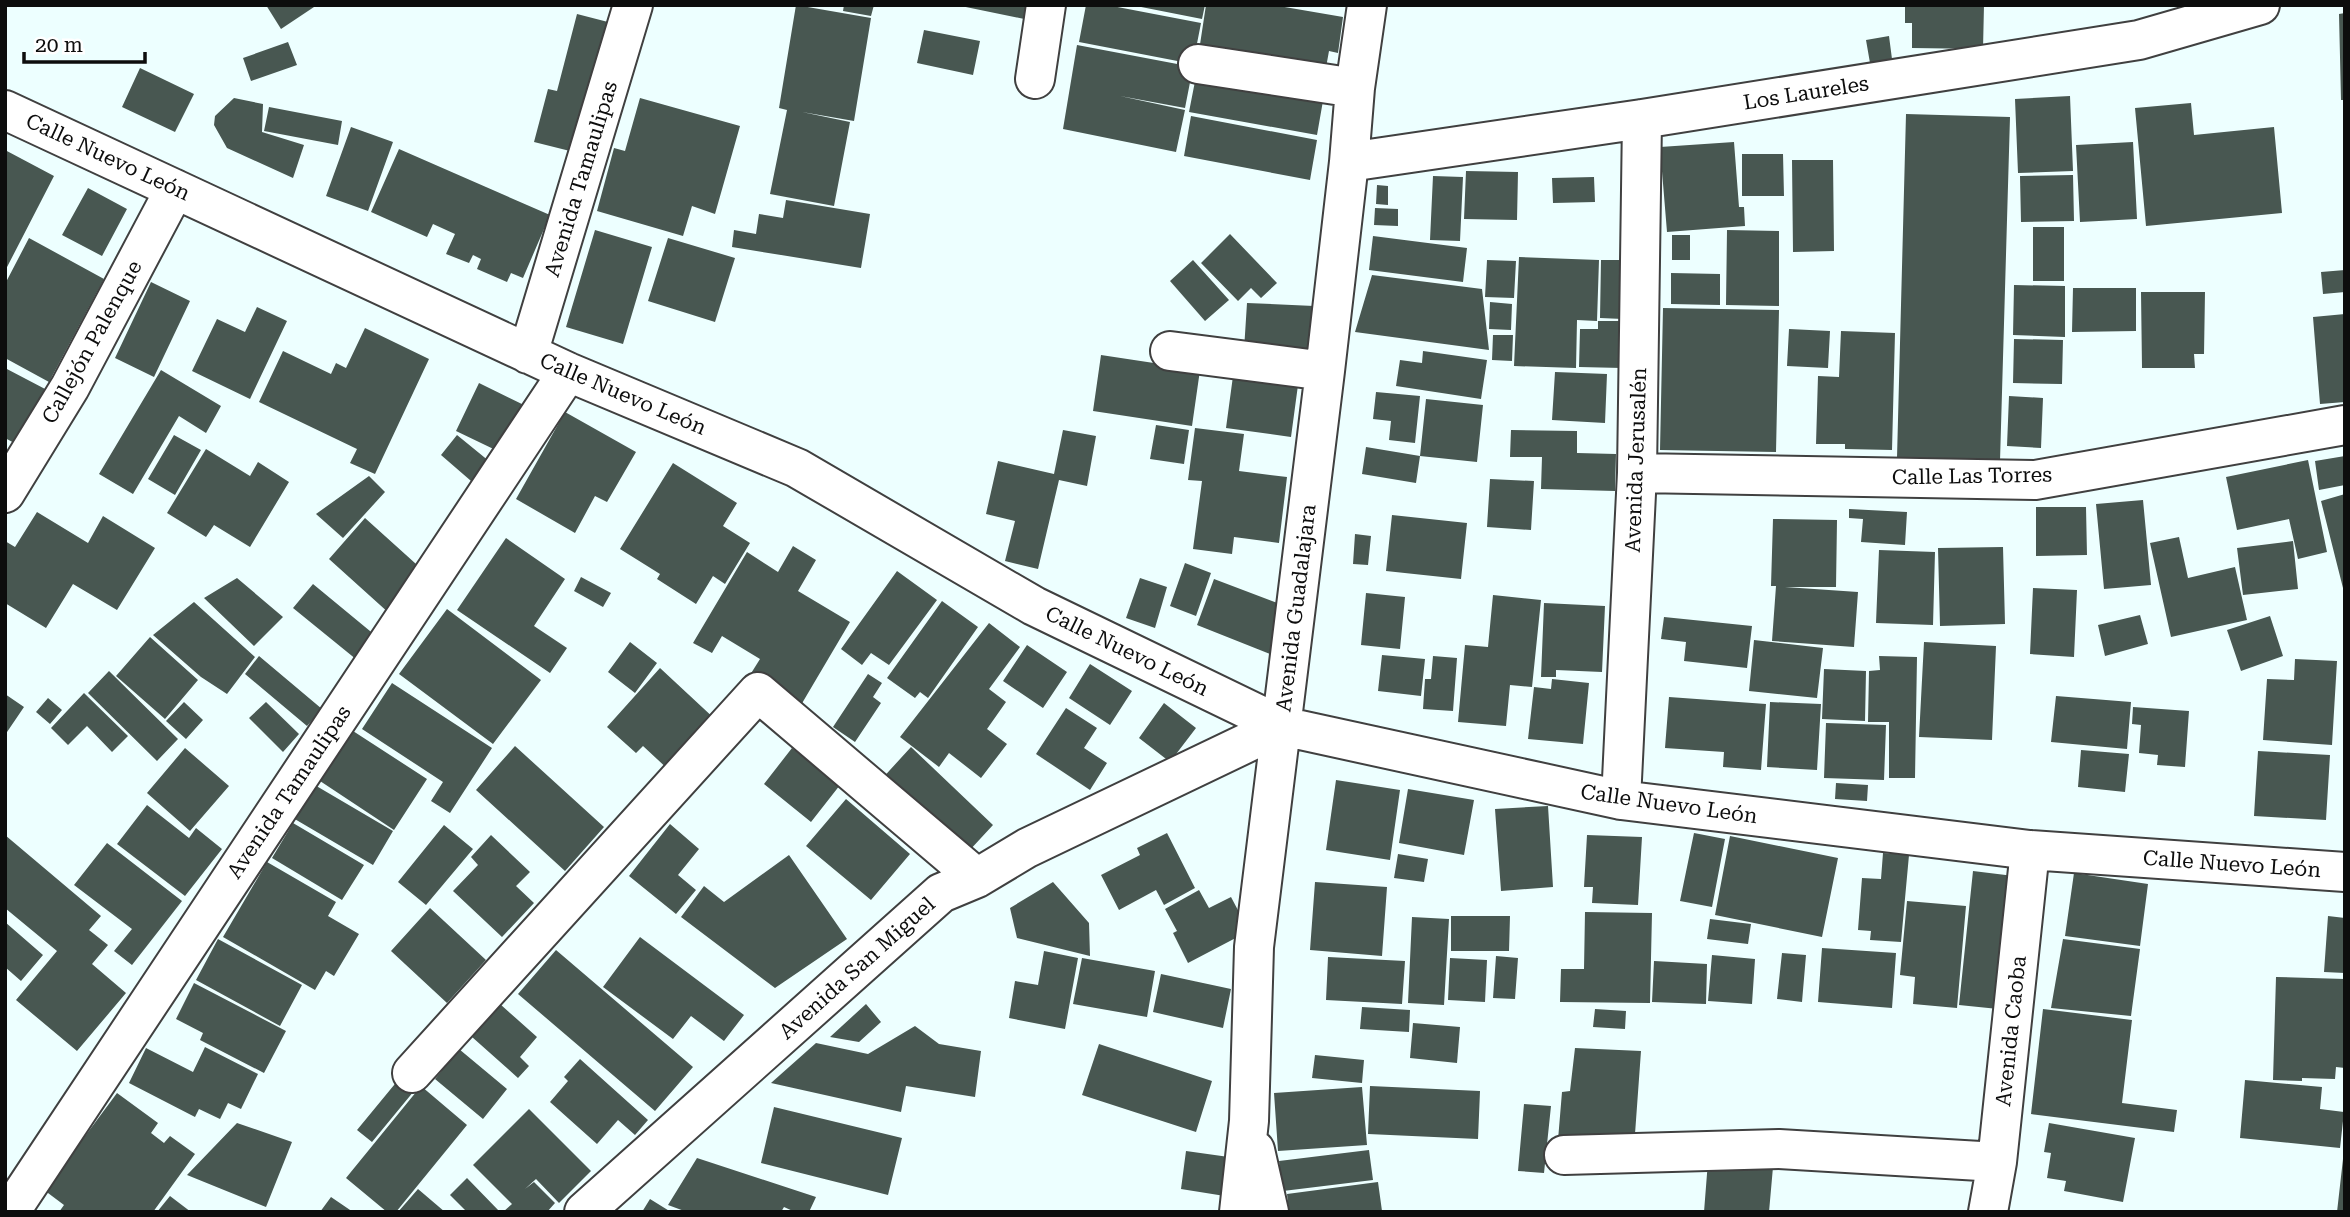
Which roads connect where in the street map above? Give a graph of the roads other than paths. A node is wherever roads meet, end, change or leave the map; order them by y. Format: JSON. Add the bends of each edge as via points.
{"nodes":[{"id":1,"x":633,"y":5,"type":"edge"},
{"id":2,"x":1046,"y":5,"type":"edge"},
{"id":3,"x":1367,"y":5,"type":"edge"},
{"id":4,"x":2260,"y":5,"type":"edge"},
{"id":5,"x":1198,"y":64,"type":"dead end"},
{"id":6,"x":1035,"y":79,"type":"dead end"},
{"id":7,"x":1355,"y":88,"type":"junction"},
{"id":8,"x":5,"y":110,"type":"edge"},
{"id":9,"x":1642,"y":118,"type":"junction"},
{"id":10,"x":1349,"y":162,"type":"junction"},
{"id":11,"x":176,"y":189,"type":"junction"},
{"id":12,"x":1170,"y":351,"type":"dead end"},
{"id":13,"x":528,"y":354,"type":"junction"},
{"id":14,"x":1325,"y":371,"type":"junction"},
{"id":15,"x":568,"y":372,"type":"junction"},
{"id":16,"x":2345,"y":425,"type":"edge"},
{"id":17,"x":1637,"y":473,"type":"junction"},
{"id":18,"x":5,"y":493,"type":"edge"},
{"id":19,"x":1282,"y":726,"type":"junction"},
{"id":20,"x":1621,"y":800,"type":"junction"},
{"id":21,"x":2030,"y":850,"type":"junction"},
{"id":22,"x":2345,"y":872,"type":"edge"},
{"id":23,"x":978,"y":878,"type":"junction"},
{"id":24,"x":412,"y":1073,"type":"dead end"},
{"id":25,"x":1249,"y":1121,"type":"junction"},
{"id":26,"x":1564,"y":1155,"type":"dead end"},
{"id":27,"x":1997,"y":1162,"type":"junction"},
{"id":28,"x":10,"y":1212,"type":"edge"},
{"id":29,"x":584,"y":1212,"type":"edge"},
{"id":30,"x":1239,"y":1212,"type":"edge"},
{"id":31,"x":1269,"y":1212,"type":"edge"},
{"id":32,"x":1988,"y":1212,"type":"edge"}],
"edges":[{"from":1,"to":13,"type":"street","name":"Avenida Tamaulipas"},
{"from":2,"to":6,"type":"street"},
{"from":3,"to":7,"type":"street","name":"Avenida Guadalajara"},
{"from":4,"to":9,"type":"street","name":"Los Laureles","via":[[2139,40]]},
{"from":5,"to":7,"type":"street"},
{"from":7,"to":10,"type":"street","name":"Avenida Guadalajara"},
{"from":8,"to":11,"type":"street","name":"Calle Nuevo León"},
{"from":9,"to":10,"type":"street","name":"Los Laureles"},
{"from":9,"to":17,"type":"street","name":"Avenida Jerusalén"},
{"from":10,"to":14,"type":"street","name":"Avenida Guadalajara"},
{"from":11,"to":13,"type":"street","name":"Calle Nuevo León"},
{"from":11,"to":18,"type":"street","name":"Callejón Palenque","via":[[70,387]]},
{"from":12,"to":14,"type":"street"},
{"from":13,"to":15,"type":"street","name":"Calle Nuevo León"},
{"from":14,"to":19,"type":"street","name":"Avenida Guadalajara"},
{"from":15,"to":19,"type":"street","name":"Calle Nuevo León","via":[[797,468],[1034,606]]},
{"from":15,"to":28,"type":"street","name":"Avenida Tamaulipas"},
{"from":16,"to":17,"type":"street","name":"Calle Las Torres","via":[[2035,480]]},
{"from":17,"to":20,"type":"street","name":"Avenida Jerusalén"},
{"from":19,"to":20,"type":"street","name":"Calle Nuevo León"},
{"from":19,"to":23,"type":"street","name":"Avenida San Miguel","via":[[1027,848]]},
{"from":19,"to":25,"type":"street","name":"Avenida Guadalajara","via":[[1254,947]]},
{"from":20,"to":21,"type":"street","name":"Calle Nuevo León"},
{"from":21,"to":22,"type":"street","name":"Calle Nuevo León"},
{"from":21,"to":27,"type":"street","name":"Avenida Caoba"},
{"from":23,"to":24,"type":"street","via":[[758,692]]},
{"from":23,"to":29,"type":"street","name":"Avenida San Miguel","via":[[941,893]]},
{"from":25,"to":30,"type":"street","name":"Avenida Guadalajara"},
{"from":25,"to":31,"type":"street"},
{"from":26,"to":27,"type":"street","via":[[1779,1149]]},
{"from":27,"to":32,"type":"street","name":"Avenida Caoba"}]}
